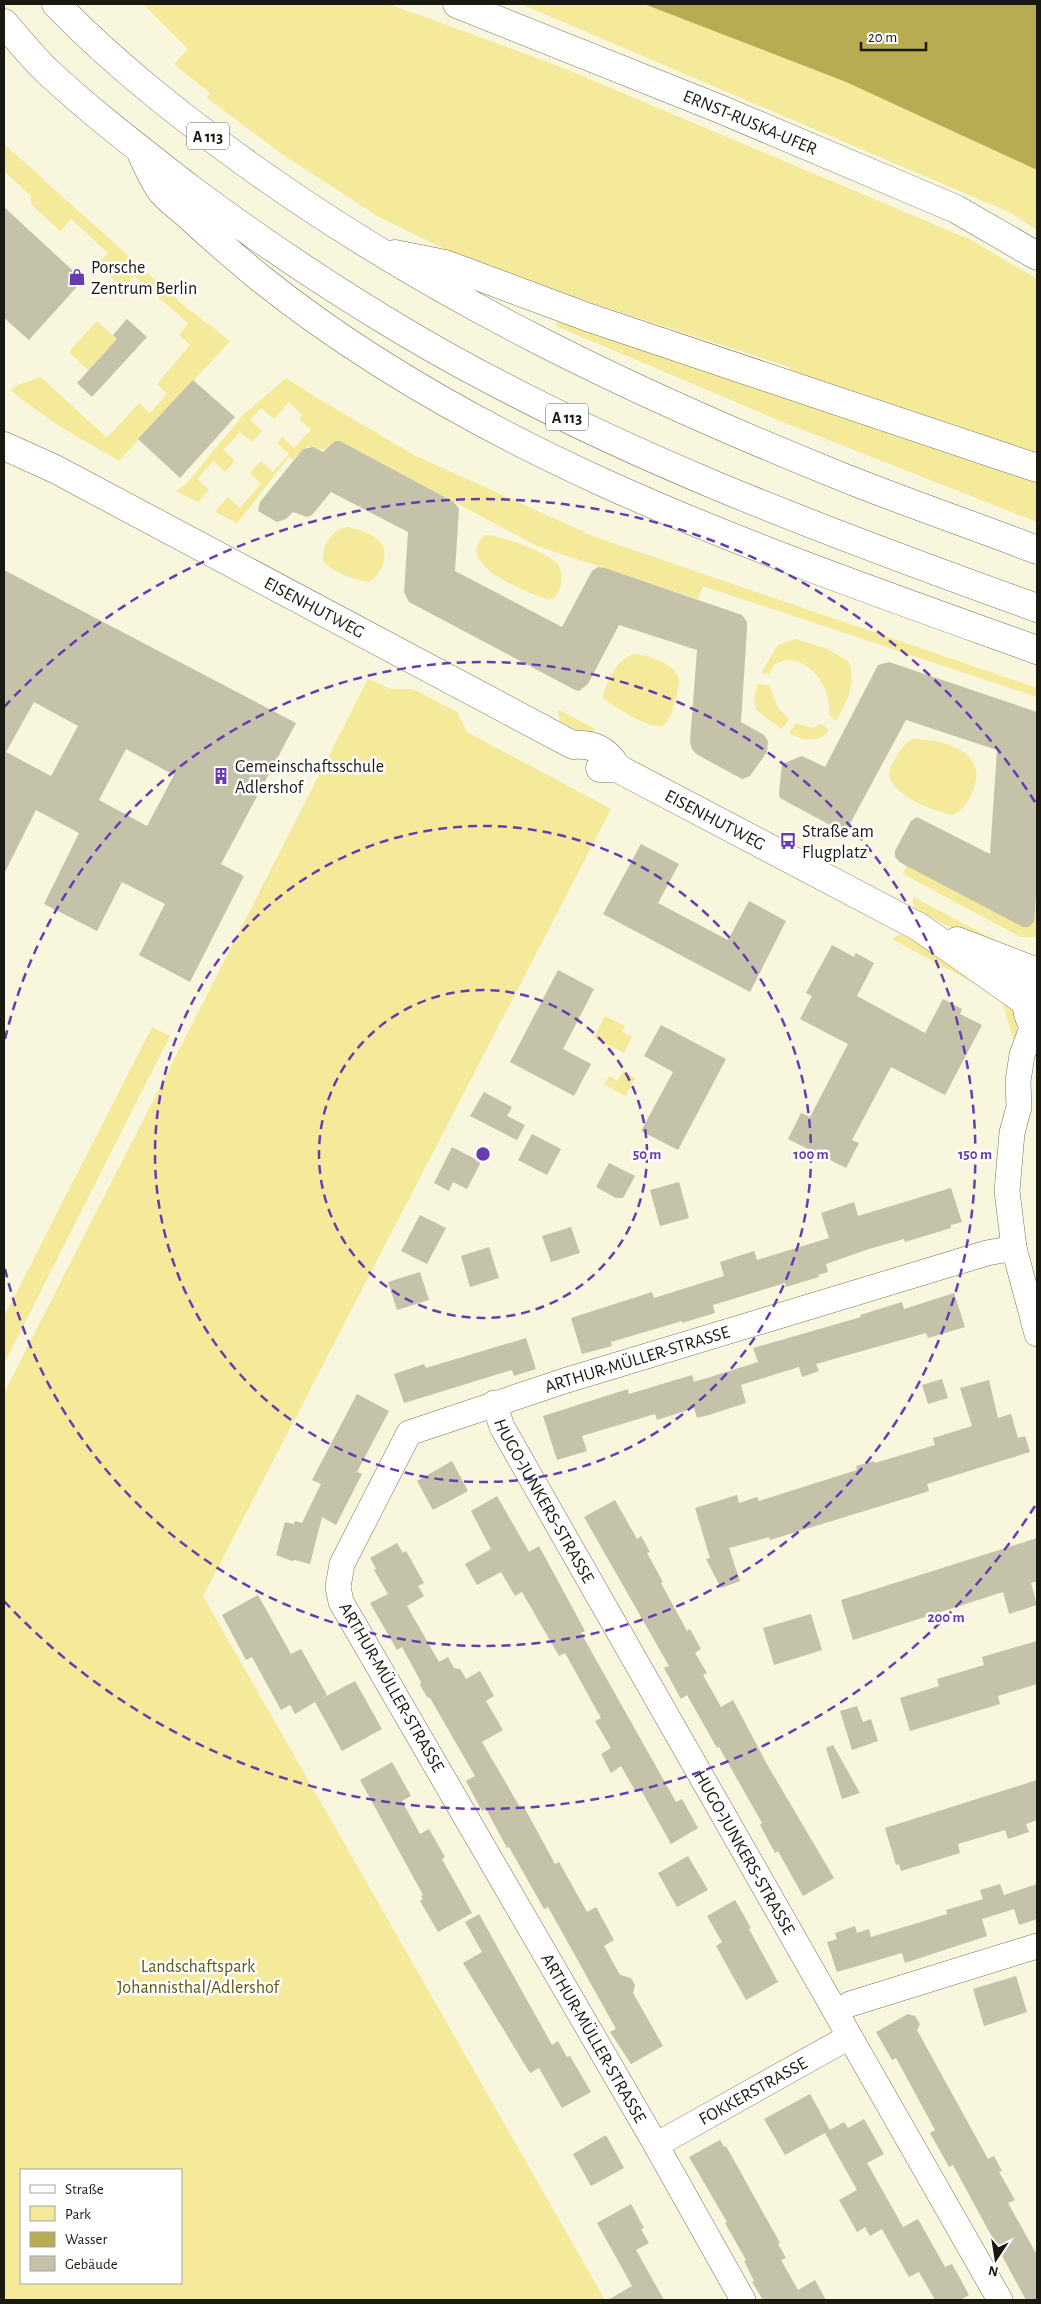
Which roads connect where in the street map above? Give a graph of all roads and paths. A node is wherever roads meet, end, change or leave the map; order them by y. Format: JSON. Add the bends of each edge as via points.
{"nodes":[{"id":1,"x":56,"y":4,"type":"edge"},
{"id":2,"x":457,"y":4,"type":"edge"},
{"id":3,"x":4,"y":23,"type":"edge"},
{"id":4,"x":137,"y":148,"type":"junction"},
{"id":5,"x":372,"y":248,"type":"junction"},
{"id":6,"x":1037,"y":256,"type":"edge"},
{"id":7,"x":4,"y":431,"type":"edge"},
{"id":8,"x":4,"y":446,"type":"edge"},
{"id":9,"x":1037,"y":468,"type":"edge"},
{"id":10,"x":55,"y":469,"type":"junction"},
{"id":11,"x":1037,"y":550,"type":"edge"},
{"id":12,"x":1037,"y":608,"type":"edge"},
{"id":13,"x":1037,"y":650,"type":"edge"},
{"id":14,"x":919,"y":926,"type":"junction"},
{"id":15,"x":1037,"y":972,"type":"edge"},
{"id":16,"x":1037,"y":976,"type":"edge"},
{"id":17,"x":1032,"y":1019,"type":"edge"},
{"id":18,"x":1037,"y":1077,"type":"edge"},
{"id":19,"x":1019,"y":1107,"type":"junction"},
{"id":20,"x":1014,"y":1248,"type":"junction"},
{"id":21,"x":1037,"y":1334,"type":"edge"},
{"id":22,"x":494,"y":1403,"type":"junction"},
{"id":23,"x":1037,"y":1946,"type":"edge"},
{"id":24,"x":836,"y":2012,"type":"junction"},
{"id":25,"x":849,"y":2037,"type":"junction"},
{"id":26,"x":656,"y":2145,"type":"junction"},
{"id":27,"x":743,"y":2300,"type":"edge"},
{"id":28,"x":1000,"y":2300,"type":"edge"}],
"edges":[{"from":1,"to":5,"type":"main road","number":"A 113","via":[[87,36],[186,121]]},
{"from":2,"to":6,"type":"main road","name":"ERNST-RUSKA-UFER","via":[[720,109],[956,209]]},
{"from":3,"to":4,"type":"main road","number":"A 113","via":[[47,71]]},
{"from":4,"to":12,"type":"main road","number":"A 113","via":[[249,233],[324,283],[410,335],[541,404],[672,466],[809,522]]},
{"from":4,"to":13,"type":"main road","via":[[161,191],[228,251],[284,296],[419,387],[517,440],[652,503],[791,560]]},
{"from":5,"to":9,"type":"main road","via":[[445,264],[587,317]]},
{"from":5,"to":11,"type":"main road","number":"A 113","via":[[439,289],[641,391],[837,475]]},
{"from":7,"to":10,"type":"main road","name":"EISENHUTWEG"},
{"from":8,"to":10,"type":"main road","name":"EISENHUTWEG"},
{"from":10,"to":14,"type":"main road","name":"EISENHUTWEG","via":[[573,745],[580,758],[603,770],[617,768]]},
{"from":14,"to":15,"type":"main road","name":"EISENHUTWEG"},
{"from":14,"to":17,"type":"main road","name":"EISENHUTWEG"},
{"from":16,"to":17,"type":"main road","via":[[1028,990]]},
{"from":17,"to":19,"type":"street","via":[[1018,1081]]},
{"from":18,"to":19,"type":"street"},
{"from":19,"to":20,"type":"street","via":[[1012,1133],[1007,1191]]},
{"from":20,"to":21,"type":"street"},
{"from":20,"to":22,"type":"street","name":"ARTHUR-MÜLLER-STRASSE","via":[[978,1256]]},
{"from":22,"to":24,"type":"street","name":"HUGO-JUNKERS-STRASSE","via":[[502,1428]]},
{"from":22,"to":26,"type":"street","name":"ARTHUR-MÜLLER-STRASSE","via":[[410,1433],[342,1564],[338,1587],[341,1602]]},
{"from":23,"to":24,"type":"street","via":[[850,2004]]},
{"from":24,"to":25,"type":"street","name":"HUGO-JUNKERS-STRASSE"},
{"from":25,"to":26,"type":"street","name":"FOKKERSTRASSE"},
{"from":25,"to":28,"type":"street","name":"HUGO-JUNKERS-STRASSE"},
{"from":26,"to":27,"type":"street","name":"ARTHUR-MÜLLER-STRASSE"}]}
